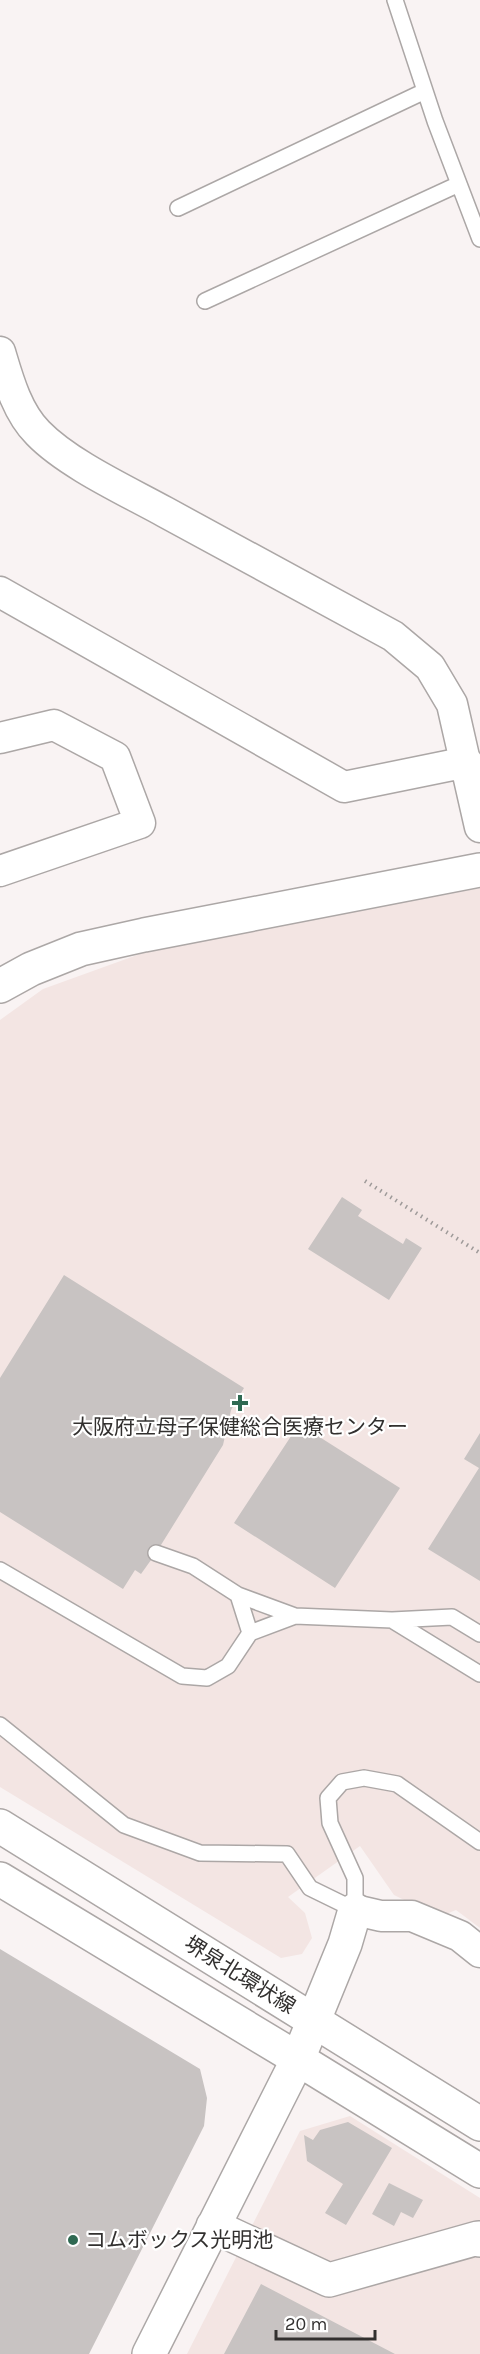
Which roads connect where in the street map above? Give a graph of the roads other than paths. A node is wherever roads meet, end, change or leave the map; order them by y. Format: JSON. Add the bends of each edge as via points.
{"nodes":[{"id":1,"x":395,"y":0,"type":"edge"},
{"id":2,"x":425,"y":91,"type":"junction"},
{"id":3,"x":459,"y":184,"type":"junction"},
{"id":4,"x":178,"y":208,"type":"dead end"},
{"id":5,"x":480,"y":239,"type":"edge"},
{"id":6,"x":205,"y":301,"type":"dead end"},
{"id":7,"x":0,"y":352,"type":"edge"},
{"id":8,"x":0,"y":592,"type":"edge"},
{"id":9,"x":0,"y":738,"type":"edge"},
{"id":10,"x":467,"y":762,"type":"junction"},
{"id":11,"x":480,"y":827,"type":"edge"},
{"id":12,"x":480,"y":870,"type":"edge"},
{"id":13,"x":0,"y":871,"type":"edge"},
{"id":14,"x":0,"y":986,"type":"edge"},
{"id":15,"x":156,"y":1553,"type":"dead end"},
{"id":16,"x":0,"y":1570,"type":"edge"},
{"id":17,"x":238,"y":1595,"type":"junction"},
{"id":18,"x":295,"y":1616,"type":"junction"},
{"id":19,"x":392,"y":1620,"type":"junction"},
{"id":20,"x":250,"y":1633,"type":"junction"},
{"id":21,"x":480,"y":1634,"type":"edge"},
{"id":22,"x":480,"y":1674,"type":"edge"},
{"id":23,"x":0,"y":1725,"type":"edge"},
{"id":24,"x":0,"y":1826,"type":"edge"},
{"id":25,"x":480,"y":1842,"type":"edge"},
{"id":26,"x":0,"y":1879,"type":"edge"},
{"id":27,"x":355,"y":1910,"type":"junction"},
{"id":28,"x":480,"y":1952,"type":"edge"},
{"id":29,"x":315,"y":2022,"type":"junction"},
{"id":30,"x":298,"y":2059,"type":"junction"},
{"id":31,"x":480,"y":2124,"type":"edge"},
{"id":32,"x":480,"y":2171,"type":"edge"},
{"id":33,"x":213,"y":2226,"type":"junction"},
{"id":34,"x":480,"y":2240,"type":"edge"},
{"id":35,"x":149,"y":2354,"type":"edge"}],
"edges":[{"from":1,"to":2,"type":"lane"},
{"from":2,"to":3,"type":"lane"},
{"from":2,"to":4,"type":"lane"},
{"from":3,"to":5,"type":"lane"},
{"from":3,"to":6,"type":"lane"},
{"from":7,"to":10,"type":"street","via":[[22,409],[36,432],[56,450],[393,636],[430,667],[452,704]]},
{"from":8,"to":10,"type":"street","via":[[344,787]]},
{"from":9,"to":13,"type":"street","via":[[54,725],[115,757],[140,823]]},
{"from":10,"to":11,"type":"street"},
{"from":12,"to":14,"type":"street","via":[[81,949]]},
{"from":15,"to":17,"type":"lane","via":[[193,1566]]},
{"from":16,"to":20,"type":"lane","via":[[182,1676],[207,1677],[228,1666]]},
{"from":17,"to":18,"type":"lane"},
{"from":17,"to":20,"type":"lane"},
{"from":18,"to":19,"type":"lane"},
{"from":18,"to":20,"type":"lane"},
{"from":19,"to":21,"type":"lane","via":[[452,1617]]},
{"from":19,"to":22,"type":"lane"},
{"from":23,"to":27,"type":"lane","via":[[124,1825],[200,1853],[287,1854],[310,1888]]},
{"from":24,"to":29,"type":"street","name":"堺泉北環状線"},
{"from":25,"to":27,"type":"lane","via":[[397,1784],[364,1778],[342,1782],[328,1798],[330,1823],[355,1878]]},
{"from":26,"to":30,"type":"street","name":"堺泉北環状線"},
{"from":27,"to":28,"type":"street","via":[[381,1916],[412,1916],[460,1936]]},
{"from":27,"to":29,"type":"street"},
{"from":29,"to":30,"type":"street"},
{"from":29,"to":31,"type":"street","name":"堺泉北環状線"},
{"from":30,"to":32,"type":"street","name":"堺泉北環状線"},
{"from":30,"to":33,"type":"street"},
{"from":33,"to":34,"type":"street","via":[[329,2280]]},
{"from":33,"to":35,"type":"street"}]}
